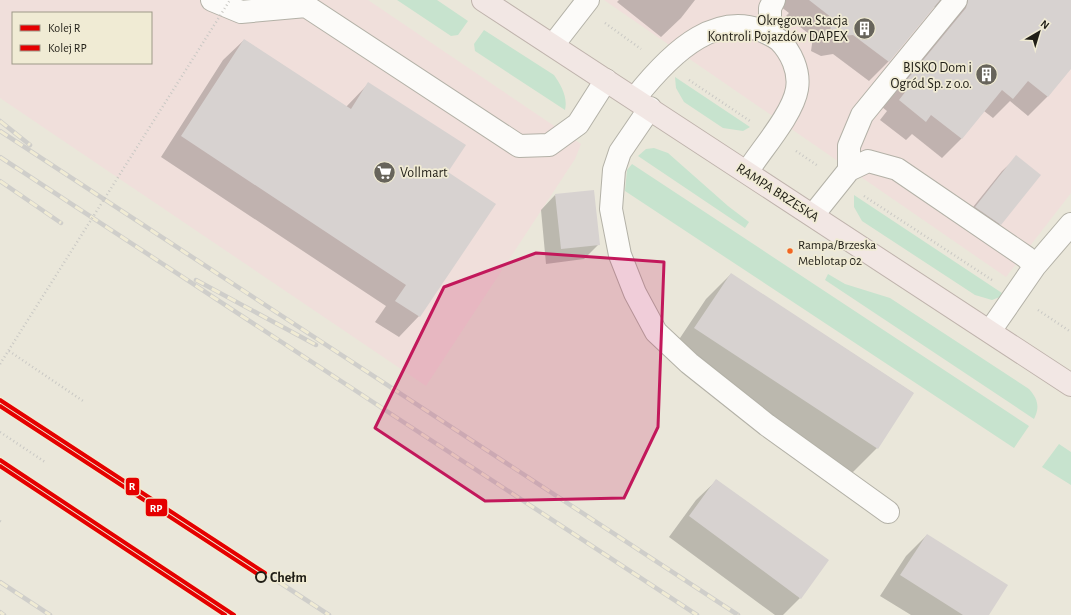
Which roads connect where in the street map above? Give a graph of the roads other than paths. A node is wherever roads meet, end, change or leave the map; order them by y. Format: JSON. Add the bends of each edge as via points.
{"nodes":[{"id":1,"x":212,"y":0,"type":"edge"},
{"id":2,"x":483,"y":0,"type":"edge"},
{"id":3,"x":588,"y":0,"type":"edge"},
{"id":4,"x":774,"y":0,"type":"edge"},
{"id":5,"x":956,"y":0,"type":"edge"},
{"id":6,"x":770,"y":30,"type":"junction"},
{"id":7,"x":553,"y":45,"type":"junction"},
{"id":8,"x":606,"y":80,"type":"junction"},
{"id":9,"x":642,"y":103,"type":"junction"},
{"id":10,"x":848,"y":170,"type":"junction"},
{"id":11,"x":747,"y":172,"type":"junction"},
{"id":12,"x":813,"y":215,"type":"junction"},
{"id":13,"x":1071,"y":224,"type":"edge"},
{"id":14,"x":1035,"y":266,"type":"junction"},
{"id":15,"x":990,"y":331,"type":"junction"},
{"id":16,"x":1071,"y":385,"type":"edge"},
{"id":17,"x":888,"y":512,"type":"dead end"}],
"edges":[{"from":1,"to":8,"type":"lane","via":[[241,12],[306,6],[519,146],[549,145],[578,124]]},
{"from":2,"to":7,"type":"highway","name":"RAMPA BRZESKA"},
{"from":3,"to":7,"type":"lane"},
{"from":4,"to":6,"type":"lane","via":[[770,8]]},
{"from":5,"to":10,"type":"lane","via":[[862,115],[849,146]]},
{"from":6,"to":9,"type":"lane","via":[[754,21],[738,18],[720,18],[702,26],[687,36],[670,53]]},
{"from":6,"to":11,"type":"lane","via":[[786,47],[795,64],[798,88],[793,104]]},
{"from":7,"to":8,"type":"highway","name":"RAMPA BRZESKA"},
{"from":8,"to":9,"type":"highway","name":"RAMPA BRZESKA"},
{"from":9,"to":11,"type":"highway","name":"RAMPA BRZESKA"},
{"from":9,"to":17,"type":"lane","via":[[614,170],[611,209],[620,255],[635,293],[656,332],[689,363],[761,420]]},
{"from":10,"to":12,"type":"lane"},
{"from":10,"to":14,"type":"lane","via":[[868,161],[897,169],[1026,257]]},
{"from":11,"to":12,"type":"highway","name":"RAMPA BRZESKA"},
{"from":12,"to":15,"type":"highway","name":"RAMPA BRZESKA"},
{"from":13,"to":14,"type":"lane"},
{"from":14,"to":15,"type":"lane"},
{"from":15,"to":16,"type":"highway","name":"RAMPA BRZESKA"}]}
